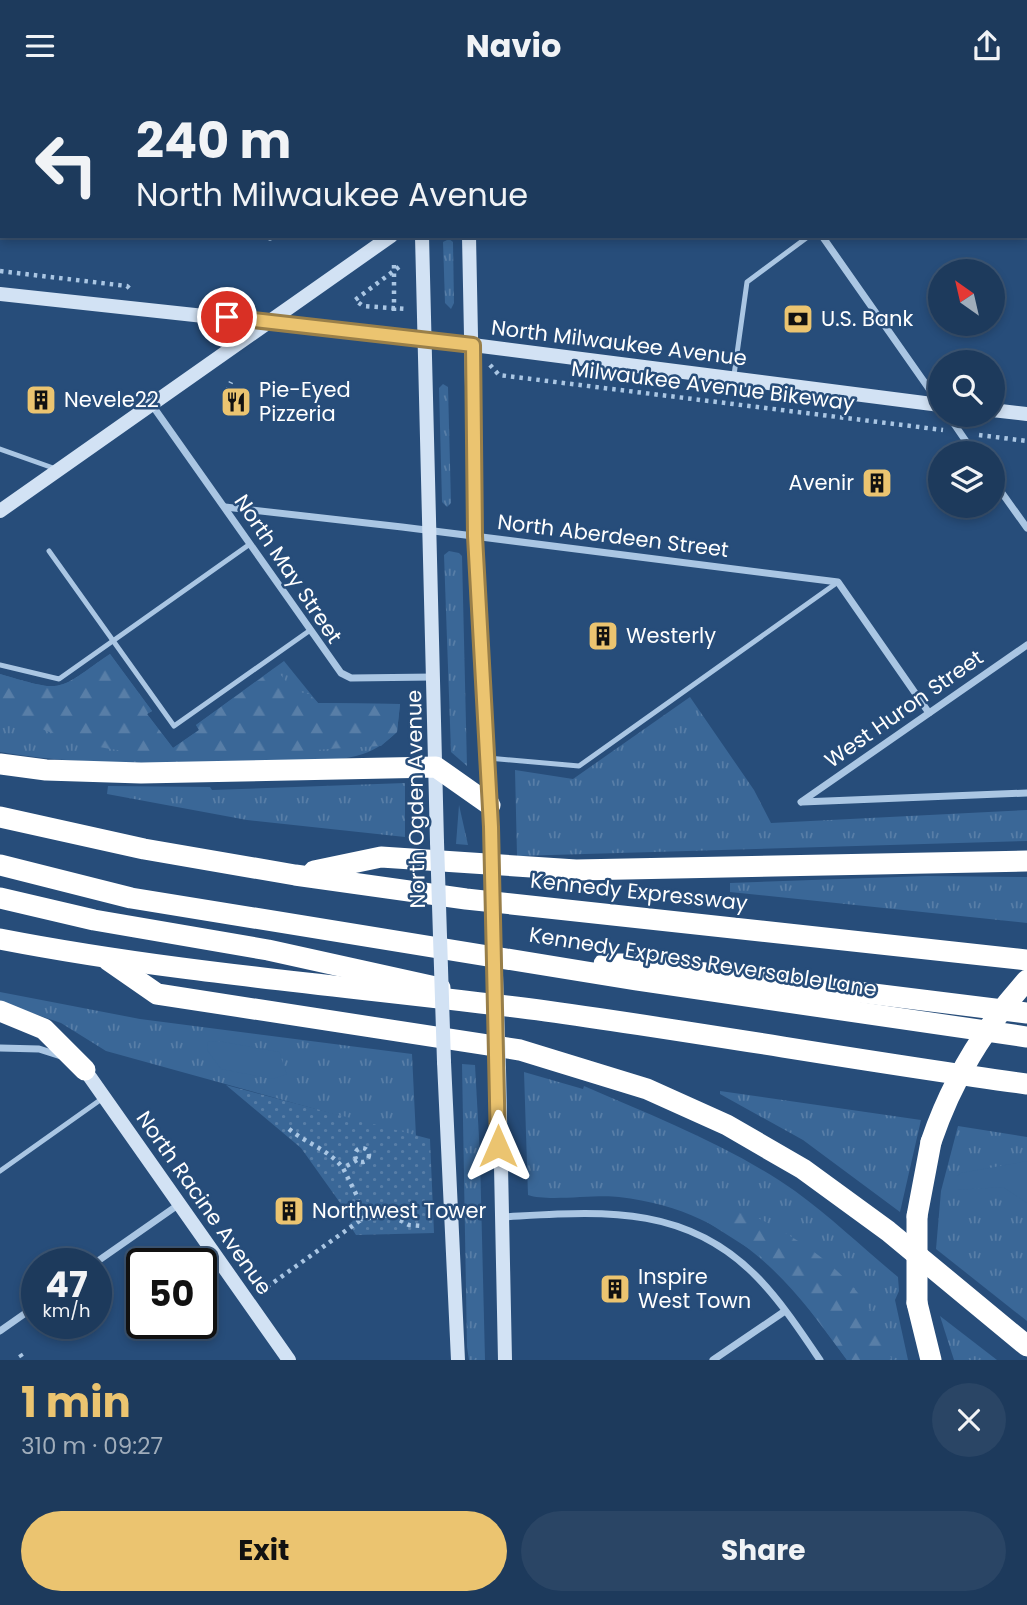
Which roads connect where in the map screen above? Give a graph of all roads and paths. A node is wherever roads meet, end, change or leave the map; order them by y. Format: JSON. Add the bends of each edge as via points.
{"nodes":[{"id":1,"x":388,"y":238,"type":"edge"},
{"id":2,"x":422,"y":238,"type":"edge"},
{"id":3,"x":469,"y":238,"type":"edge"},
{"id":4,"x":806,"y":238,"type":"edge"},
{"id":5,"x":823,"y":238,"type":"edge"},
{"id":6,"x":0,"y":271,"type":"edge"},
{"id":7,"x":115,"y":285,"type":"dead end"},
{"id":8,"x":0,"y":294,"type":"edge"},
{"id":9,"x":392,"y":304,"type":"junction"},
{"id":10,"x":406,"y":309,"type":"dead end"},
{"id":11,"x":394,"y":316,"type":"dead end"},
{"id":12,"x":271,"y":322,"type":"junction"},
{"id":13,"x":425,"y":340,"type":"junction"},
{"id":14,"x":473,"y":345,"type":"junction"},
{"id":15,"x":497,"y":373,"type":"dead end"},
{"id":16,"x":734,"y":379,"type":"junction"},
{"id":17,"x":231,"y":382,"type":"dead end"},
{"id":18,"x":928,"y":387,"type":"edge"},
{"id":19,"x":227,"y":391,"type":"dead end"},
{"id":20,"x":928,"y":403,"type":"edge"},
{"id":21,"x":152,"y":405,"type":"junction"},
{"id":22,"x":1005,"y":411,"type":"edge"},
{"id":23,"x":1027,"y":414,"type":"edge"},
{"id":24,"x":925,"y":428,"type":"dead end"},
{"id":25,"x":987,"y":436,"type":"dead end"},
{"id":26,"x":1027,"y":441,"type":"edge"},
{"id":27,"x":0,"y":449,"type":"edge"},
{"id":28,"x":59,"y":470,"type":"junction"},
{"id":29,"x":1005,"y":498,"type":"edge"},
{"id":30,"x":225,"y":507,"type":"junction"},
{"id":31,"x":0,"y":511,"type":"edge"},
{"id":32,"x":1027,"y":529,"type":"edge"},
{"id":33,"x":429,"y":530,"type":"junction"},
{"id":34,"x":475,"y":536,"type":"junction"},
{"id":35,"x":250,"y":544,"type":"junction"},
{"id":36,"x":49,"y":551,"type":"dead end"},
{"id":37,"x":838,"y":582,"type":"junction"},
{"id":38,"x":309,"y":631,"type":"junction"},
{"id":39,"x":113,"y":641,"type":"junction"},
{"id":40,"x":1027,"y":645,"type":"edge"},
{"id":41,"x":0,"y":665,"type":"edge"},
{"id":42,"x":435,"y":677,"type":"junction"},
{"id":43,"x":929,"y":713,"type":"junction"},
{"id":44,"x":485,"y":758,"type":"junction"},
{"id":45,"x":0,"y":764,"type":"edge"},
{"id":46,"x":436,"y":767,"type":"junction"},
{"id":47,"x":1027,"y":793,"type":"edge"},
{"id":48,"x":490,"y":805,"type":"junction"},
{"id":49,"x":0,"y":817,"type":"edge"},
{"id":50,"x":1027,"y":860,"type":"edge"},
{"id":51,"x":0,"y":865,"type":"edge"},
{"id":52,"x":295,"y":875,"type":"junction"},
{"id":53,"x":0,"y":898,"type":"edge"},
{"id":54,"x":0,"y":939,"type":"edge"},
{"id":55,"x":103,"y":957,"type":"junction"},
{"id":56,"x":1027,"y":960,"type":"edge"},
{"id":57,"x":559,"y":965,"type":"junction"},
{"id":58,"x":1027,"y":980,"type":"edge"},
{"id":59,"x":0,"y":1011,"type":"edge"},
{"id":60,"x":544,"y":1011,"type":"junction"},
{"id":61,"x":1027,"y":1013,"type":"edge"},
{"id":62,"x":1027,"y":1037,"type":"edge"},
{"id":63,"x":0,"y":1048,"type":"edge"},
{"id":64,"x":85,"y":1070,"type":"junction"},
{"id":65,"x":1027,"y":1084,"type":"edge"},
{"id":66,"x":104,"y":1098,"type":"junction"},
{"id":67,"x":289,"y":1129,"type":"dead end"},
{"id":68,"x":356,"y":1160,"type":"dead end"},
{"id":69,"x":343,"y":1168,"type":"junction"},
{"id":70,"x":0,"y":1171,"type":"edge"},
{"id":71,"x":178,"y":1205,"type":"junction"},
{"id":72,"x":500,"y":1217,"type":"junction"},
{"id":73,"x":362,"y":1219,"type":"junction"},
{"id":74,"x":423,"y":1226,"type":"dead end"},
{"id":75,"x":112,"y":1251,"type":"edge"},
{"id":76,"x":267,"y":1287,"type":"dead end"},
{"id":77,"x":785,"y":1311,"type":"junction"},
{"id":78,"x":21,"y":1316,"type":"edge"},
{"id":79,"x":0,"y":1331,"type":"edge"},
{"id":80,"x":1027,"y":1346,"type":"edge"},
{"id":81,"x":20,"y":1354,"type":"dead end"},
{"id":82,"x":24,"y":1360,"type":"edge"},
{"id":83,"x":289,"y":1360,"type":"edge"},
{"id":84,"x":458,"y":1360,"type":"edge"},
{"id":85,"x":505,"y":1360,"type":"edge"},
{"id":86,"x":713,"y":1360,"type":"edge"},
{"id":87,"x":820,"y":1360,"type":"edge"},
{"id":88,"x":930,"y":1360,"type":"edge"}],
"edges":[{"from":1,"to":12,"type":"main road"},
{"from":2,"to":13,"type":"main road","name":"North Ogden Avenue"},
{"from":3,"to":14,"type":"main road"},
{"from":4,"to":16,"type":"lane","via":[[747,282]]},
{"from":5,"to":18,"type":"street"},
{"from":6,"to":7,"type":"path"},
{"from":8,"to":12,"type":"main road","name":"North Milwaukee Avenue"},
{"from":9,"to":9,"type":"path","via":[[363,306],[355,300],[396,268]]},
{"from":9,"to":10,"type":"path"},
{"from":9,"to":11,"type":"path"},
{"from":12,"to":13,"type":"main road","name":"North Milwaukee Avenue"},
{"from":12,"to":21,"type":"main road"},
{"from":13,"to":14,"type":"main road","name":"North Milwaukee Avenue"},
{"from":13,"to":33,"type":"main road","name":"North Ogden Avenue"},
{"from":14,"to":16,"type":"main road","name":"North Milwaukee Avenue"},
{"from":14,"to":34,"type":"main road"},
{"from":15,"to":24,"type":"path","name":"Milwaukee Avenue Bikeway"},
{"from":16,"to":20,"type":"main road","name":"North Milwaukee Avenue"},
{"from":17,"to":19,"type":"path"},
{"from":21,"to":28,"type":"main road"},
{"from":21,"to":30,"type":"street","name":"North May Street"},
{"from":22,"to":23,"type":"main road"},
{"from":25,"to":26,"type":"path"},
{"from":27,"to":28,"type":"lane"},
{"from":28,"to":31,"type":"main road"},
{"from":29,"to":32,"type":"street"},
{"from":30,"to":33,"type":"street","name":"North Aberdeen Street"},
{"from":30,"to":35,"type":"street","name":"North May Street"},
{"from":33,"to":34,"type":"street","name":"North Aberdeen Street"},
{"from":33,"to":42,"type":"main road","name":"North Ogden Avenue"},
{"from":34,"to":37,"type":"street","name":"North Aberdeen Street"},
{"from":34,"to":44,"type":"main road"},
{"from":35,"to":38,"type":"street","name":"North May Street"},
{"from":35,"to":39,"type":"lane"},
{"from":36,"to":39,"type":"lane"},
{"from":37,"to":43,"type":"street"},
{"from":37,"to":44,"type":"lane","via":[[579,766]]},
{"from":38,"to":39,"type":"lane","via":[[174,726]]},
{"from":38,"to":42,"type":"street","name":"North May Street","via":[[333,665],[351,678]]},
{"from":39,"to":41,"type":"lane","via":[[59,679]]},
{"from":40,"to":43,"type":"street","name":"West Huron Street"},
{"from":42,"to":46,"type":"main road","name":"North Ogden Avenue"},
{"from":43,"to":47,"type":"street","name":"West Huron Street","via":[[802,802]]},
{"from":44,"to":48,"type":"main road"},
{"from":45,"to":46,"type":"highway","via":[[46,771],[141,773]]},
{"from":46,"to":48,"type":"highway"},
{"from":46,"to":84,"type":"main road","name":"North Ogden Avenue","bridge":true},
{"from":48,"to":72,"type":"main road","bridge":true},
{"from":49,"to":52,"type":"highway","name":"Kennedy Expressway","via":[[144,849]]},
{"from":50,"to":52,"type":"highway","via":[[576,870],[381,857]]},
{"from":51,"to":57,"type":"highway","name":"Kennedy Express Reversable Lane","via":[[131,898]]},
{"from":52,"to":56,"type":"highway","name":"Kennedy Expressway","via":[[466,899]]},
{"from":53,"to":60,"type":"highway","via":[[94,921],[268,950]]},
{"from":54,"to":55,"type":"highway"},
{"from":55,"to":60,"type":"highway"},
{"from":55,"to":80,"type":"highway","via":[[157,994],[520,1050],[648,1089],[727,1125],[803,1168],[888,1231]]},
{"from":57,"to":61,"type":"highway","via":[[633,964]]},
{"from":57,"to":62,"type":"highway","name":"Kennedy Express Reversable Lane"},
{"from":58,"to":88,"type":"highway","bridge":true,"via":[[971,1052],[931,1142],[917,1216],[917,1303]]},
{"from":59,"to":64,"type":"highway","via":[[44,1029]]},
{"from":60,"to":65,"type":"highway"},
{"from":63,"to":64,"type":"street","via":[[38,1049],[69,1058]]},
{"from":64,"to":66,"type":"main road","name":"North Racine Avenue"},
{"from":66,"to":70,"type":"lane"},
{"from":66,"to":71,"type":"main road","name":"North Racine Avenue"},
{"from":67,"to":69,"type":"path"},
{"from":68,"to":69,"type":"path"},
{"from":69,"to":73,"type":"path"},
{"from":71,"to":75,"type":"street"},
{"from":71,"to":83,"type":"main road","name":"North Racine Avenue"},
{"from":72,"to":77,"type":"street","via":[[611,1213],[644,1216],[685,1228],[734,1256]]},
{"from":72,"to":85,"type":"main road"},
{"from":73,"to":74,"type":"path","via":[[390,1215]]},
{"from":73,"to":76,"type":"path"},
{"from":77,"to":86,"type":"street"},
{"from":77,"to":87,"type":"street"},
{"from":78,"to":79,"type":"street"},
{"from":81,"to":82,"type":"path"}]}
